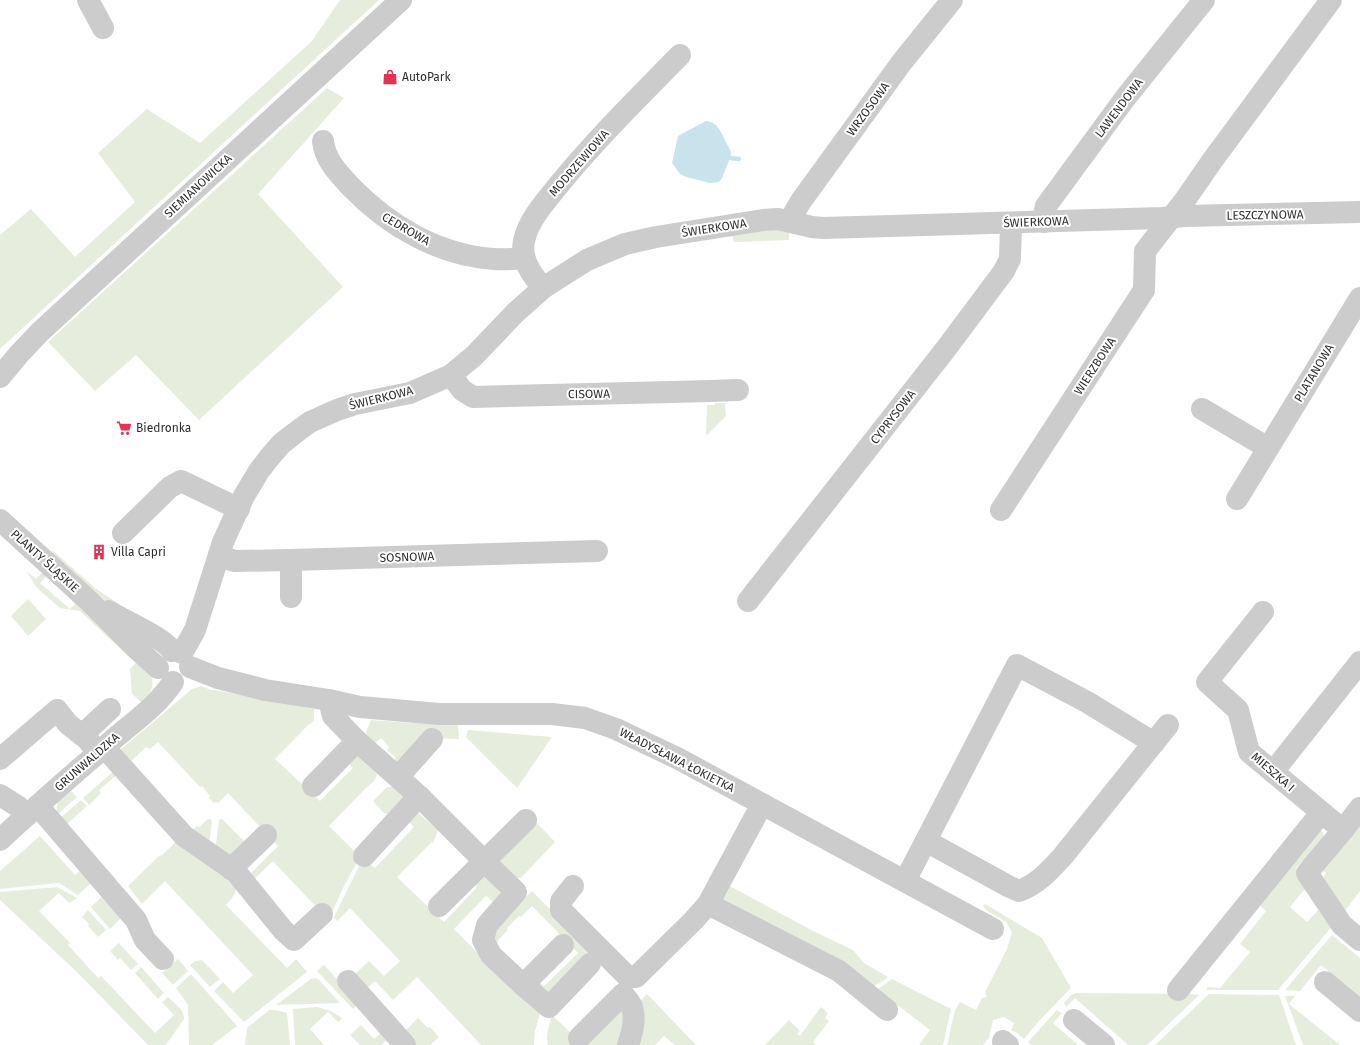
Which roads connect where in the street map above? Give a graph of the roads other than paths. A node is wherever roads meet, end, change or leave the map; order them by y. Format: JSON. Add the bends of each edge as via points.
{"nodes":[{"id":1,"x":88,"y":0,"type":"edge"},
{"id":2,"x":402,"y":0,"type":"edge"},
{"id":3,"x":952,"y":0,"type":"edge"},
{"id":4,"x":1204,"y":0,"type":"edge"},
{"id":5,"x":1331,"y":0,"type":"edge"},
{"id":6,"x":104,"y":28,"type":"dead end"},
{"id":7,"x":680,"y":55,"type":"dead end"},
{"id":8,"x":323,"y":141,"type":"dead end"},
{"id":9,"x":1359,"y":206,"type":"edge"},
{"id":10,"x":1171,"y":217,"type":"junction"},
{"id":11,"x":792,"y":221,"type":"junction"},
{"id":12,"x":1044,"y":222,"type":"junction"},
{"id":13,"x":1010,"y":223,"type":"junction"},
{"id":14,"x":524,"y":258,"type":"junction"},
{"id":15,"x":543,"y":288,"type":"junction"},
{"id":16,"x":1360,"y":298,"type":"edge"},
{"id":17,"x":451,"y":375,"type":"junction"},
{"id":18,"x":0,"y":377,"type":"edge"},
{"id":19,"x":738,"y":390,"type":"dead end"},
{"id":20,"x":1202,"y":408,"type":"dead end"},
{"id":21,"x":1268,"y":448,"type":"junction"},
{"id":22,"x":1237,"y":499,"type":"dead end"},
{"id":23,"x":239,"y":509,"type":"junction"},
{"id":24,"x":1001,"y":510,"type":"dead end"},
{"id":25,"x":0,"y":520,"type":"edge"},
{"id":26,"x":123,"y":533,"type":"dead end"},
{"id":27,"x":597,"y":551,"type":"dead end"},
{"id":28,"x":219,"y":555,"type":"junction"},
{"id":29,"x":291,"y":560,"type":"junction"},
{"id":30,"x":292,"y":597,"type":"dead end"},
{"id":31,"x":89,"y":601,"type":"junction"},
{"id":32,"x":748,"y":601,"type":"dead end"},
{"id":33,"x":1263,"y":612,"type":"dead end"},
{"id":34,"x":182,"y":657,"type":"junction"},
{"id":35,"x":1360,"y":662,"type":"edge"},
{"id":36,"x":165,"y":675,"type":"junction"},
{"id":37,"x":329,"y":700,"type":"junction"},
{"id":38,"x":110,"y":709,"type":"dead end"},
{"id":39,"x":1168,"y":725,"type":"dead end"},
{"id":40,"x":82,"y":735,"type":"junction"},
{"id":41,"x":432,"y":739,"type":"dead end"},
{"id":42,"x":357,"y":740,"type":"junction"},
{"id":43,"x":1154,"y":743,"type":"junction"},
{"id":44,"x":101,"y":750,"type":"junction"},
{"id":45,"x":0,"y":759,"type":"edge"},
{"id":46,"x":1273,"y":772,"type":"junction"},
{"id":47,"x":398,"y":777,"type":"junction"},
{"id":48,"x":313,"y":786,"type":"dead end"},
{"id":49,"x":0,"y":795,"type":"edge"},
{"id":50,"x":420,"y":796,"type":"junction"},
{"id":51,"x":762,"y":804,"type":"junction"},
{"id":52,"x":1360,"y":808,"type":"edge"},
{"id":53,"x":32,"y":810,"type":"junction"},
{"id":54,"x":1321,"y":813,"type":"junction"},
{"id":55,"x":526,"y":820,"type":"dead end"},
{"id":56,"x":1343,"y":830,"type":"junction"},
{"id":57,"x":266,"y":835,"type":"dead end"},
{"id":58,"x":0,"y":840,"type":"edge"},
{"id":59,"x":926,"y":840,"type":"junction"},
{"id":60,"x":364,"y":856,"type":"dead end"},
{"id":61,"x":484,"y":861,"type":"junction"},
{"id":62,"x":231,"y":870,"type":"junction"},
{"id":63,"x":904,"y":882,"type":"junction"},
{"id":64,"x":572,"y":886,"type":"dead end"},
{"id":65,"x":708,"y":904,"type":"junction"},
{"id":66,"x":439,"y":906,"type":"dead end"},
{"id":67,"x":322,"y":914,"type":"dead end"},
{"id":68,"x":993,"y":929,"type":"dead end"},
{"id":69,"x":1360,"y":940,"type":"edge"},
{"id":70,"x":563,"y":945,"type":"dead end"},
{"id":71,"x":162,"y":959,"type":"dead end"},
{"id":72,"x":590,"y":964,"type":"dead end"},
{"id":73,"x":348,"y":981,"type":"dead end"},
{"id":74,"x":1325,"y":982,"type":"dead end"},
{"id":75,"x":523,"y":985,"type":"junction"},
{"id":76,"x":1178,"y":990,"type":"dead end"},
{"id":77,"x":887,"y":1010,"type":"dead end"},
{"id":78,"x":1360,"y":1011,"type":"edge"},
{"id":79,"x":1074,"y":1020,"type":"dead end"},
{"id":80,"x":579,"y":1038,"type":"dead end"},
{"id":81,"x":405,"y":1045,"type":"edge"},
{"id":82,"x":628,"y":1045,"type":"edge"},
{"id":83,"x":1104,"y":1045,"type":"edge"}],
"edges":[{"from":1,"to":6,"type":"street"},
{"from":2,"to":18,"type":"street","name":"SIEMIANOWICKA","via":[[34,338]]},
{"from":3,"to":11,"type":"street","name":"WRZOSOWA","via":[[902,62],[801,202]]},
{"from":4,"to":12,"type":"street","name":"LAWENDOWA","via":[[1126,97],[1046,206]]},
{"from":5,"to":10,"type":"street"},
{"from":7,"to":14,"type":"street","name":"MODRZEWIOWA","via":[[582,156],[541,207],[528,228],[524,242]]},
{"from":8,"to":14,"type":"street","name":"CEDROWA","via":[[328,160],[349,185],[373,208],[400,227],[438,247],[468,256],[498,260]]},
{"from":9,"to":10,"type":"street","name":"LESZCZYNOWA"},
{"from":10,"to":12,"type":"street","name":"ŚWIERKOWA"},
{"from":10,"to":24,"type":"street","name":"WIERZBOWA","via":[[1145,251],[1144,290]]},
{"from":11,"to":13,"type":"street","name":"ŚWIERKOWA","via":[[823,228]]},
{"from":11,"to":15,"type":"street","name":"ŚWIERKOWA","via":[[763,220],[625,244],[587,260]]},
{"from":12,"to":13,"type":"street","name":"ŚWIERKOWA"},
{"from":13,"to":32,"type":"street","name":"CYPRYSOWA","via":[[1010,259],[1004,271],[946,350]]},
{"from":14,"to":15,"type":"street"},
{"from":15,"to":17,"type":"street","name":"ŚWIERKOWA"},
{"from":16,"to":21,"type":"street","name":"PLATANOWA"},
{"from":17,"to":19,"type":"street","name":"CISOWA","via":[[462,390],[473,397]]},
{"from":17,"to":23,"type":"street","name":"ŚWIERKOWA","via":[[410,393],[346,406],[310,422],[286,440],[269,458],[248,488]]},
{"from":20,"to":21,"type":"street"},
{"from":21,"to":22,"type":"street","name":"PLATANOWA"},
{"from":23,"to":26,"type":"street","via":[[181,480],[170,487]]},
{"from":23,"to":28,"type":"street","name":"ŚWIERKOWA"},
{"from":25,"to":31,"type":"street","name":"PLANTY ŚLĄSKIE"},
{"from":27,"to":29,"type":"street","name":"SOSNOWA"},
{"from":28,"to":29,"type":"street","name":"SOSNOWA","via":[[234,561]]},
{"from":28,"to":34,"type":"street","name":"ŚWIERKOWA","via":[[197,623]]},
{"from":29,"to":30,"type":"street"},
{"from":31,"to":34,"type":"street","via":[[154,636]]},
{"from":31,"to":36,"type":"street"},
{"from":33,"to":46,"type":"street","name":"MIESZKA I","via":[[1207,682],[1238,710],[1249,752]]},
{"from":34,"to":36,"type":"street","name":"GRUNWALDZKA","via":[[163,655],[158,663]]},
{"from":34,"to":36,"type":"street","via":[[188,674],[183,680]]},
{"from":34,"to":37,"type":"street","name":"WŁADYSŁAWA ŁOKIETKA","via":[[218,678],[265,690]]},
{"from":35,"to":46,"type":"street"},
{"from":36,"to":44,"type":"street","name":"GRUNWALDZKA","via":[[168,689]]},
{"from":37,"to":42,"type":"street","via":[[333,716]]},
{"from":37,"to":51,"type":"street","name":"WŁADYSŁAWA ŁOKIETKA","via":[[360,707],[439,714],[552,714],[585,718],[616,729]]},
{"from":38,"to":40,"type":"street"},
{"from":39,"to":43,"type":"street"},
{"from":40,"to":44,"type":"street"},
{"from":40,"to":45,"type":"street","via":[[68,724],[57,710]]},
{"from":41,"to":47,"type":"street"},
{"from":42,"to":47,"type":"street"},
{"from":42,"to":48,"type":"street"},
{"from":43,"to":59,"type":"street","via":[[1063,856],[1030,887],[1019,891]]},
{"from":43,"to":59,"type":"street","via":[[1087,702],[1017,665]]},
{"from":44,"to":53,"type":"street","name":"GRUNWALDZKA"},
{"from":44,"to":62,"type":"street","via":[[184,836]]},
{"from":46,"to":54,"type":"street","name":"MIESZKA I"},
{"from":47,"to":50,"type":"street"},
{"from":49,"to":53,"type":"street","via":[[19,807]]},
{"from":50,"to":60,"type":"street"},
{"from":50,"to":61,"type":"street"},
{"from":51,"to":63,"type":"street","name":"WŁADYSŁAWA ŁOKIETKA"},
{"from":51,"to":65,"type":"street"},
{"from":52,"to":56,"type":"street"},
{"from":53,"to":58,"type":"street","name":"GRUNWALDZKA"},
{"from":53,"to":71,"type":"street","via":[[136,920],[145,940]]},
{"from":54,"to":56,"type":"street","name":"MIESZKA I"},
{"from":54,"to":76,"type":"street"},
{"from":55,"to":61,"type":"street"},
{"from":56,"to":69,"type":"street","via":[[1307,873],[1342,925]]},
{"from":57,"to":62,"type":"street"},
{"from":59,"to":63,"type":"street"},
{"from":61,"to":66,"type":"street"},
{"from":61,"to":75,"type":"street","via":[[516,892],[487,925],[483,940],[491,955]]},
{"from":62,"to":67,"type":"street","via":[[236,872],[294,940]]},
{"from":63,"to":68,"type":"street","name":"WŁADYSŁAWA ŁOKIETKA"},
{"from":64,"to":65,"type":"street","via":[[561,901],[561,910],[628,977],[636,977]]},
{"from":65,"to":77,"type":"street","via":[[760,940],[839,970]]},
{"from":70,"to":75,"type":"street"},
{"from":72,"to":75,"type":"street","via":[[549,1007]]},
{"from":73,"to":81,"type":"street"},
{"from":74,"to":78,"type":"street"},
{"from":79,"to":83,"type":"street"},
{"from":80,"to":82,"type":"street","via":[[623,994],[632,1006],[634,1018]]}]}
